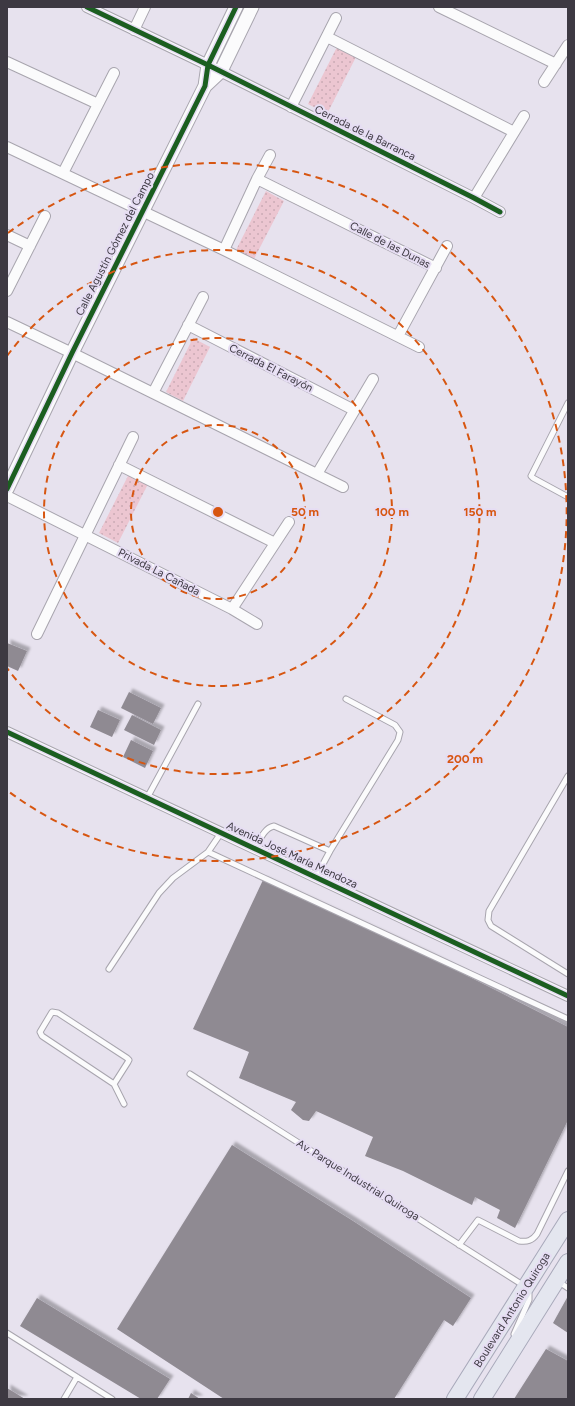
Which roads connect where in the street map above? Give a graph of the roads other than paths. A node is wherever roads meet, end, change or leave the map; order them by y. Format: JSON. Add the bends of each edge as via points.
{"nodes":[{"id":1,"x":87,"y":7,"type":"edge"},
{"id":2,"x":145,"y":7,"type":"edge"},
{"id":3,"x":236,"y":7,"type":"edge"},
{"id":4,"x":252,"y":7,"type":"edge"},
{"id":5,"x":440,"y":7,"type":"edge"},
{"id":6,"x":336,"y":18,"type":"dead end"},
{"id":7,"x":134,"y":30,"type":"junction"},
{"id":8,"x":327,"y":37,"type":"junction"},
{"id":9,"x":568,"y":45,"type":"edge"},
{"id":10,"x":7,"y":62,"type":"edge"},
{"id":11,"x":556,"y":64,"type":"junction"},
{"id":12,"x":208,"y":65,"type":"junction"},
{"id":13,"x":221,"y":71,"type":"junction"},
{"id":14,"x":114,"y":73,"type":"dead end"},
{"id":15,"x":544,"y":82,"type":"dead end"},
{"id":16,"x":205,"y":86,"type":"junction"},
{"id":17,"x":98,"y":104,"type":"junction"},
{"id":18,"x":291,"y":107,"type":"junction"},
{"id":19,"x":524,"y":116,"type":"dead end"},
{"id":20,"x":514,"y":132,"type":"junction"},
{"id":21,"x":7,"y":147,"type":"edge"},
{"id":22,"x":270,"y":155,"type":"dead end"},
{"id":23,"x":63,"y":173,"type":"junction"},
{"id":24,"x":257,"y":178,"type":"junction"},
{"id":25,"x":474,"y":198,"type":"junction"},
{"id":26,"x":143,"y":212,"type":"junction"},
{"id":27,"x":500,"y":212,"type":"dead end"},
{"id":28,"x":45,"y":216,"type":"dead end"},
{"id":29,"x":7,"y":235,"type":"edge"},
{"id":30,"x":30,"y":246,"type":"junction"},
{"id":31,"x":448,"y":246,"type":"dead end"},
{"id":32,"x":224,"y":250,"type":"junction"},
{"id":33,"x":436,"y":268,"type":"junction"},
{"id":34,"x":7,"y":291,"type":"edge"},
{"id":35,"x":203,"y":297,"type":"dead end"},
{"id":36,"x":7,"y":322,"type":"edge"},
{"id":37,"x":188,"y":325,"type":"junction"},
{"id":38,"x":398,"y":336,"type":"junction"},
{"id":39,"x":419,"y":347,"type":"dead end"},
{"id":40,"x":72,"y":352,"type":"junction"},
{"id":41,"x":373,"y":379,"type":"dead end"},
{"id":42,"x":153,"y":393,"type":"junction"},
{"id":43,"x":568,"y":402,"type":"edge"},
{"id":44,"x":354,"y":410,"type":"junction"},
{"id":45,"x":133,"y":437,"type":"dead end"},
{"id":46,"x":119,"y":465,"type":"junction"},
{"id":47,"x":317,"y":474,"type":"junction"},
{"id":48,"x":343,"y":487,"type":"dead end"},
{"id":49,"x":7,"y":489,"type":"edge"},
{"id":50,"x":7,"y":496,"type":"edge"},
{"id":51,"x":568,"y":497,"type":"edge"},
{"id":52,"x":289,"y":522,"type":"dead end"},
{"id":53,"x":85,"y":534,"type":"junction"},
{"id":54,"x":275,"y":543,"type":"junction"},
{"id":55,"x":232,"y":609,"type":"junction"},
{"id":56,"x":257,"y":624,"type":"dead end"},
{"id":57,"x":37,"y":634,"type":"dead end"},
{"id":58,"x":346,"y":699,"type":"dead end"},
{"id":59,"x":198,"y":704,"type":"dead end"},
{"id":60,"x":7,"y":732,"type":"edge"},
{"id":61,"x":568,"y":776,"type":"edge"},
{"id":62,"x":147,"y":798,"type":"junction"},
{"id":63,"x":221,"y":833,"type":"junction"},
{"id":64,"x":255,"y":849,"type":"junction"},
{"id":65,"x":330,"y":851,"type":"junction"},
{"id":66,"x":208,"y":852,"type":"junction"},
{"id":67,"x":316,"y":877,"type":"junction"},
{"id":68,"x":109,"y":969,"type":"dead end"},
{"id":69,"x":568,"y":974,"type":"edge"},
{"id":70,"x":568,"y":996,"type":"edge"},
{"id":71,"x":568,"y":1019,"type":"edge"},
{"id":72,"x":190,"y":1074,"type":"dead end"},
{"id":73,"x":114,"y":1084,"type":"junction"},
{"id":74,"x":124,"y":1104,"type":"dead end"},
{"id":75,"x":568,"y":1170,"type":"edge"},
{"id":76,"x":568,"y":1220,"type":"edge"},
{"id":77,"x":460,"y":1245,"type":"junction"},
{"id":78,"x":568,"y":1262,"type":"edge"},
{"id":79,"x":562,"y":1285,"type":"edge"},
{"id":80,"x":526,"y":1287,"type":"junction"},
{"id":81,"x":7,"y":1333,"type":"edge"},
{"id":82,"x":508,"y":1358,"type":"junction"},
{"id":83,"x":77,"y":1377,"type":"junction"},
{"id":84,"x":64,"y":1399,"type":"edge"},
{"id":85,"x":112,"y":1399,"type":"edge"},
{"id":86,"x":455,"y":1399,"type":"edge"},
{"id":87,"x":482,"y":1399,"type":"edge"}],
"edges":[{"from":1,"to":7,"type":"street","name":"Cerrada de la Barranca"},
{"from":2,"to":7,"type":"street"},
{"from":3,"to":12,"type":"street","name":"Calle Agustín Gómez del Campo"},
{"from":4,"to":13,"type":"street","name":"Calle Agustín Gómez del Campo"},
{"from":5,"to":11,"type":"street"},
{"from":6,"to":8,"type":"street"},
{"from":7,"to":12,"type":"street","name":"Cerrada de la Barranca"},
{"from":8,"to":18,"type":"street"},
{"from":8,"to":20,"type":"street"},
{"from":9,"to":11,"type":"street"},
{"from":10,"to":17,"type":"street"},
{"from":11,"to":15,"type":"street"},
{"from":12,"to":13,"type":"street","name":"Cerrada de la Barranca"},
{"from":12,"to":16,"type":"street","name":"Calle Agustín Gómez del Campo"},
{"from":13,"to":16,"type":"street","name":"Calle Agustín Gómez del Campo"},
{"from":13,"to":18,"type":"street","name":"Cerrada de la Barranca"},
{"from":14,"to":17,"type":"street"},
{"from":16,"to":26,"type":"street","name":"Calle Agustín Gómez del Campo"},
{"from":17,"to":23,"type":"street"},
{"from":18,"to":25,"type":"street","name":"Cerrada de la Barranca"},
{"from":19,"to":20,"type":"street"},
{"from":20,"to":25,"type":"street"},
{"from":21,"to":23,"type":"street"},
{"from":22,"to":24,"type":"street"},
{"from":23,"to":26,"type":"street"},
{"from":24,"to":32,"type":"street"},
{"from":24,"to":33,"type":"street","name":"Calle de las Dunas"},
{"from":25,"to":27,"type":"street","name":"Cerrada de la Barranca"},
{"from":26,"to":32,"type":"street"},
{"from":26,"to":40,"type":"street","name":"Calle Agustín Gómez del Campo"},
{"from":28,"to":30,"type":"street"},
{"from":29,"to":30,"type":"street"},
{"from":30,"to":34,"type":"street"},
{"from":31,"to":33,"type":"street"},
{"from":32,"to":38,"type":"street"},
{"from":33,"to":38,"type":"street","name":"Calle de las Dunas"},
{"from":35,"to":37,"type":"street"},
{"from":36,"to":40,"type":"street"},
{"from":37,"to":42,"type":"street"},
{"from":37,"to":44,"type":"street","name":"Cerrada El Farayón"},
{"from":38,"to":39,"type":"street"},
{"from":40,"to":42,"type":"street"},
{"from":40,"to":49,"type":"street","name":"Calle Agustín Gómez del Campo"},
{"from":41,"to":44,"type":"street"},
{"from":42,"to":47,"type":"street"},
{"from":43,"to":51,"type":"lane","via":[[531,476]]},
{"from":44,"to":47,"type":"street"},
{"from":45,"to":46,"type":"street"},
{"from":46,"to":53,"type":"street"},
{"from":46,"to":54,"type":"street"},
{"from":47,"to":48,"type":"street"},
{"from":50,"to":53,"type":"street","name":"Privada La Cañada"},
{"from":52,"to":54,"type":"street"},
{"from":53,"to":55,"type":"street","name":"Privada La Cañada"},
{"from":53,"to":57,"type":"street"},
{"from":54,"to":55,"type":"street"},
{"from":55,"to":56,"type":"street","name":"Privada La Cañada"},
{"from":58,"to":65,"type":"lane","via":[[395,725],[400,732],[398,740]]},
{"from":59,"to":62,"type":"lane"},
{"from":60,"to":62,"type":"street","name":"Avenida José María Mendoza"},
{"from":61,"to":69,"type":"lane","via":[[489,911],[488,920],[491,926]]},
{"from":62,"to":63,"type":"street","name":"Avenida José María Mendoza"},
{"from":63,"to":64,"type":"street","name":"Avenida José María Mendoza"},
{"from":63,"to":66,"type":"lane"},
{"from":64,"to":65,"type":"lane","via":[[266,830],[274,826]]},
{"from":64,"to":67,"type":"street","name":"Avenida José María Mendoza"},
{"from":65,"to":67,"type":"lane"},
{"from":66,"to":68,"type":"lane","via":[[173,878],[159,893]]},
{"from":66,"to":71,"type":"lane"},
{"from":67,"to":70,"type":"street","name":"Avenida José María Mendoza"},
{"from":72,"to":77,"type":"lane","name":"Av. Parque Industrial Quiroga"},
{"from":73,"to":73,"type":"lane","via":[[42,1036],[41,1029],[52,1012],[58,1013],[129,1060]]},
{"from":73,"to":74,"type":"lane"},
{"from":75,"to":77,"type":"lane","via":[[533,1240],[519,1241],[478,1220]]},
{"from":76,"to":80,"type":"main road","name":"Boulevard Antonio Quiroga"},
{"from":77,"to":80,"type":"lane","name":"Av. Parque Industrial Quiroga"},
{"from":78,"to":79,"type":"main road","name":"Boulevard Antonio Quiroga"},
{"from":79,"to":82,"type":"main road","name":"Boulevard Antonio Quiroga"},
{"from":80,"to":82,"type":"lane","via":[[529,1300],[508,1350]]},
{"from":80,"to":86,"type":"main road","name":"Boulevard Antonio Quiroga"},
{"from":81,"to":83,"type":"lane"},
{"from":82,"to":87,"type":"main road","name":"Boulevard Antonio Quiroga"},
{"from":83,"to":84,"type":"lane"},
{"from":83,"to":85,"type":"lane"}]}
